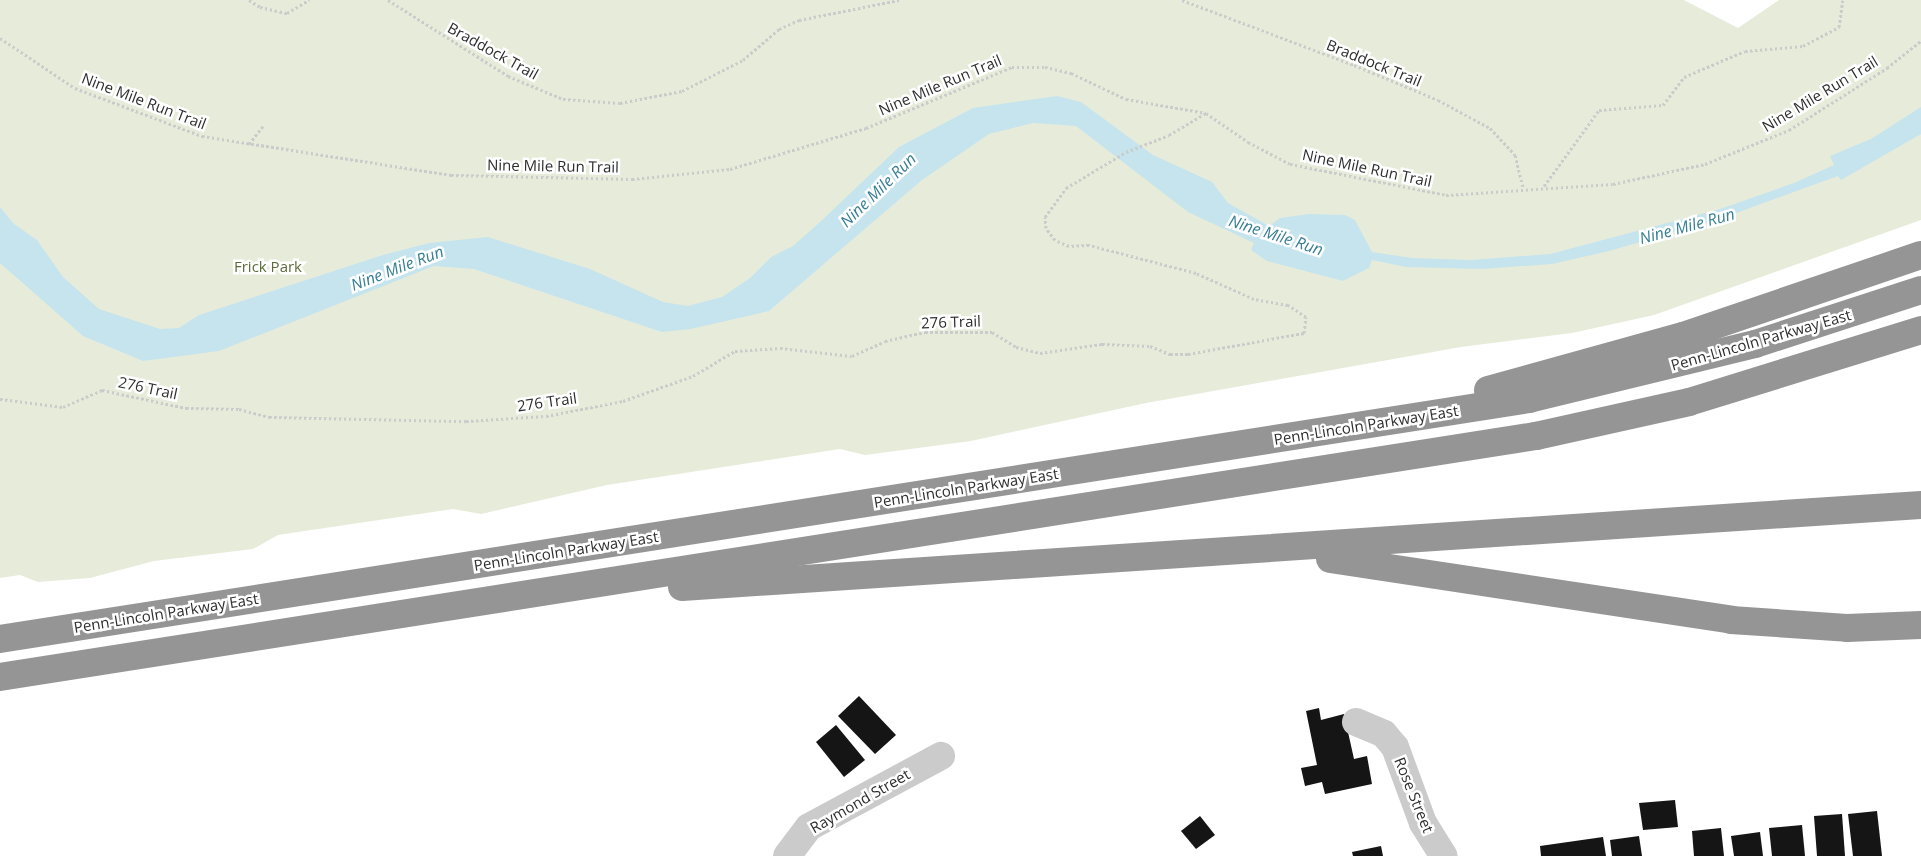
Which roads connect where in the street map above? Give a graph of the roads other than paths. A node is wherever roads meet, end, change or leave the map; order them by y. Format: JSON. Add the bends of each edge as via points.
{"nodes":[{"id":1,"x":1921,"y":255,"type":"edge"},
{"id":2,"x":1921,"y":290,"type":"edge"},
{"id":3,"x":1921,"y":330,"type":"edge"},
{"id":4,"x":1354,"y":427,"type":"junction"},
{"id":5,"x":1921,"y":505,"type":"edge"},
{"id":6,"x":1253,"y":552,"type":"junction"},
{"id":7,"x":494,"y":600,"type":"junction"},
{"id":8,"x":1921,"y":625,"type":"edge"},
{"id":9,"x":0,"y":639,"type":"edge"},
{"id":10,"x":0,"y":678,"type":"edge"},
{"id":11,"x":1356,"y":722,"type":"dead end"},
{"id":12,"x":941,"y":756,"type":"dead end"},
{"id":13,"x":787,"y":856,"type":"edge"},
{"id":14,"x":1444,"y":856,"type":"edge"}],
"edges":[{"from":1,"to":4,"type":"highway","via":[[1683,336]]},
{"from":2,"to":4,"type":"highway","name":"Penn-Lincoln Parkway East","via":[[1679,365],[1529,399]]},
{"from":3,"to":7,"type":"highway","via":[[1698,399],[1536,436]]},
{"from":4,"to":9,"type":"highway","name":"Penn-Lincoln Parkway East"},
{"from":5,"to":6,"type":"highway"},
{"from":6,"to":7,"type":"highway","via":[[1035,563]]},
{"from":6,"to":8,"type":"highway","via":[[1388,566],[1756,623],[1848,628]]},
{"from":7,"to":10,"type":"highway"},
{"from":11,"to":14,"type":"street","name":"Rose Street","via":[[1384,734],[1395,747],[1423,823]]},
{"from":12,"to":13,"type":"street","name":"Raymond Street","via":[[809,827]]}]}
